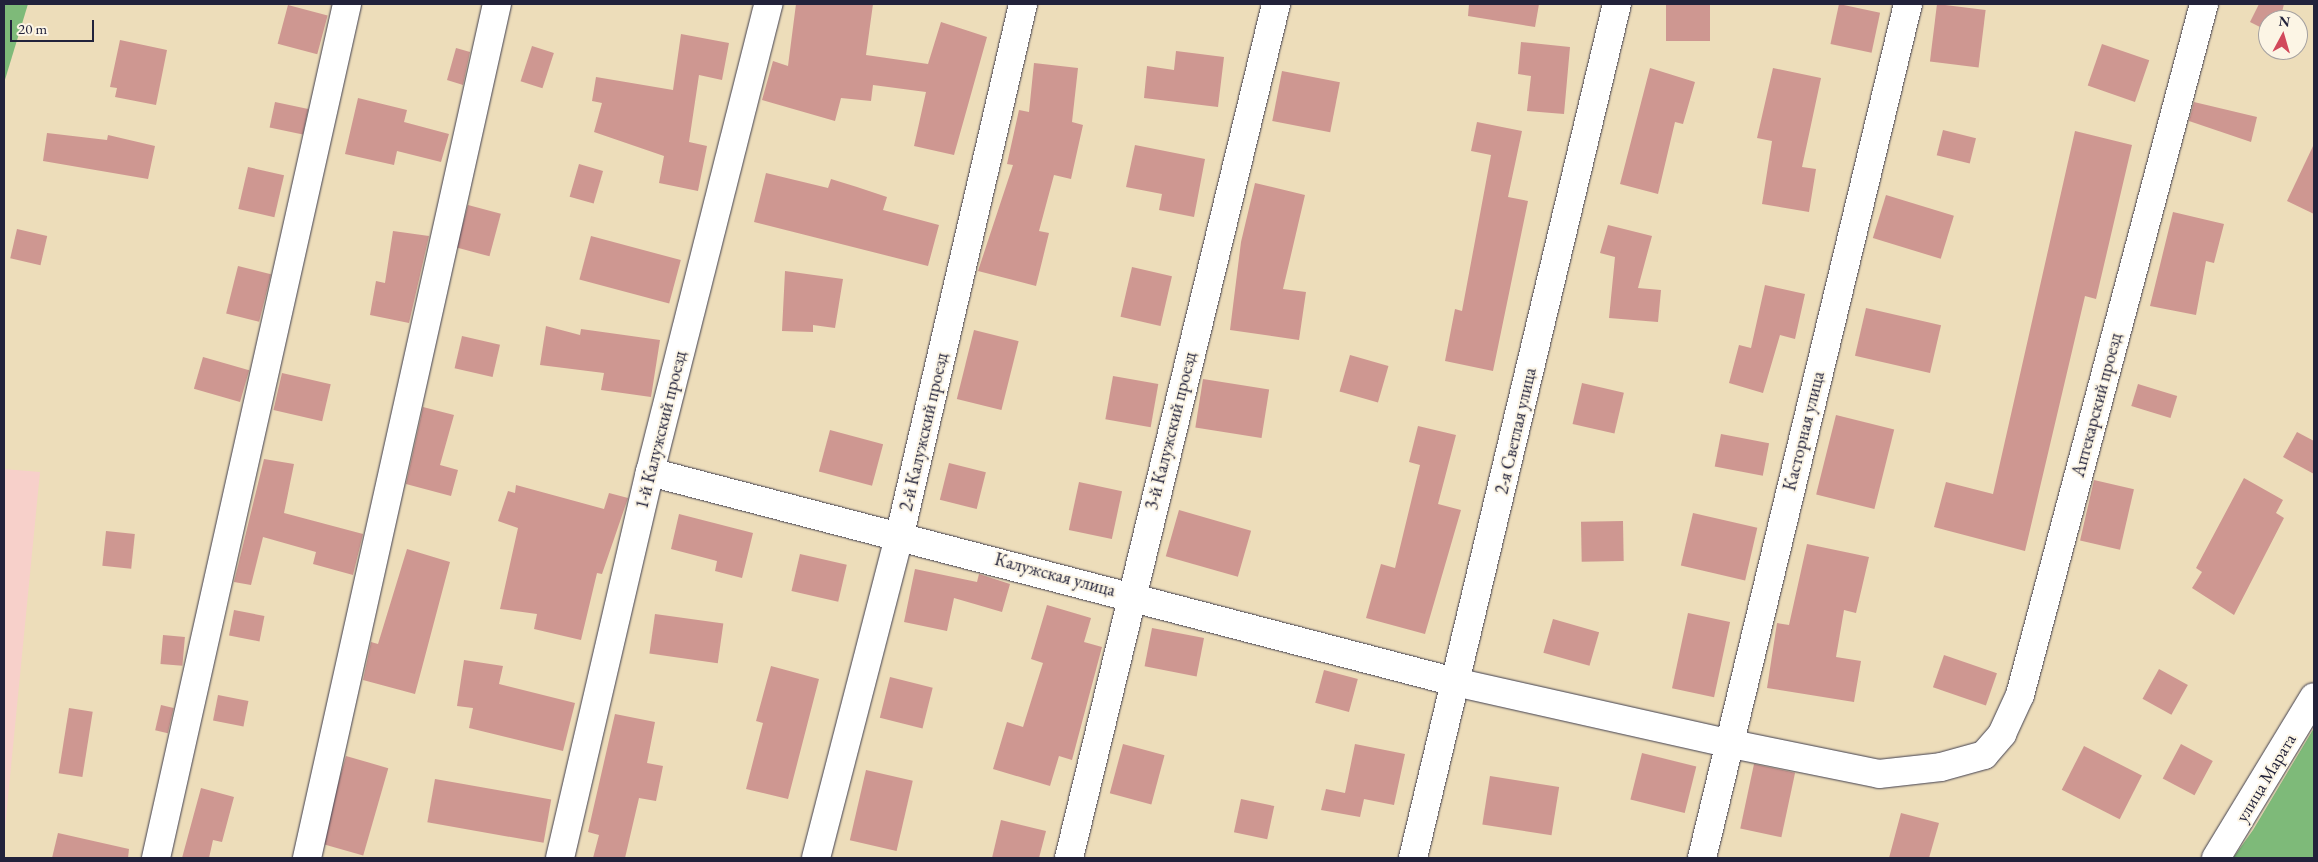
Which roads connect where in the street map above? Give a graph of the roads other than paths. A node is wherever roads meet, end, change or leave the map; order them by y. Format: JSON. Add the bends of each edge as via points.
{"nodes":[{"id":1,"x":347,"y":4,"type":"edge"},
{"id":2,"x":497,"y":4,"type":"edge"},
{"id":3,"x":768,"y":4,"type":"edge"},
{"id":4,"x":1023,"y":4,"type":"edge"},
{"id":5,"x":1276,"y":4,"type":"edge"},
{"id":6,"x":1617,"y":4,"type":"edge"},
{"id":7,"x":1908,"y":4,"type":"edge"},
{"id":8,"x":2204,"y":4,"type":"edge"},
{"id":9,"x":650,"y":472,"type":"junction"},
{"id":10,"x":900,"y":534,"type":"junction"},
{"id":11,"x":1130,"y":595,"type":"junction"},
{"id":12,"x":1459,"y":683,"type":"junction"},
{"id":13,"x":2314,"y":697,"type":"edge"},
{"id":14,"x":1728,"y":743,"type":"junction"},
{"id":15,"x":156,"y":858,"type":"edge"},
{"id":16,"x":307,"y":858,"type":"edge"},
{"id":17,"x":560,"y":858,"type":"edge"},
{"id":18,"x":816,"y":858,"type":"edge"},
{"id":19,"x":1069,"y":858,"type":"edge"},
{"id":20,"x":1413,"y":858,"type":"edge"},
{"id":21,"x":1702,"y":858,"type":"edge"},
{"id":22,"x":2216,"y":858,"type":"edge"}],
"edges":[{"from":1,"to":15,"type":"street"},
{"from":2,"to":16,"type":"street"},
{"from":3,"to":9,"type":"street","name":"1-й Калужский проезд"},
{"from":4,"to":10,"type":"street","name":"2-й Калужский проезд"},
{"from":5,"to":11,"type":"street","name":"3-й Калужский проезд"},
{"from":6,"to":12,"type":"street","name":"2-я Светлая улица"},
{"from":7,"to":14,"type":"street","name":"Касторная улица"},
{"from":8,"to":14,"type":"street","name":"Аптекарский проезд","via":[[2020,695],[2002,734],[1984,755],[1940,767],[1879,774]]},
{"from":9,"to":10,"type":"street","name":"Калужская улица"},
{"from":9,"to":17,"type":"street","name":"1-й Калужский проезд"},
{"from":10,"to":11,"type":"street","name":"Калужская улица"},
{"from":10,"to":18,"type":"street","name":"2-й Калужский проезд"},
{"from":11,"to":12,"type":"street","name":"Калужская улица"},
{"from":11,"to":19,"type":"street","name":"3-й Калужский проезд"},
{"from":12,"to":14,"type":"street","name":"Калужская улица"},
{"from":12,"to":20,"type":"street","name":"2-я Светлая улица"},
{"from":13,"to":22,"type":"street","name":"улица Марата"},
{"from":14,"to":21,"type":"street","name":"Касторная улица"}]}
